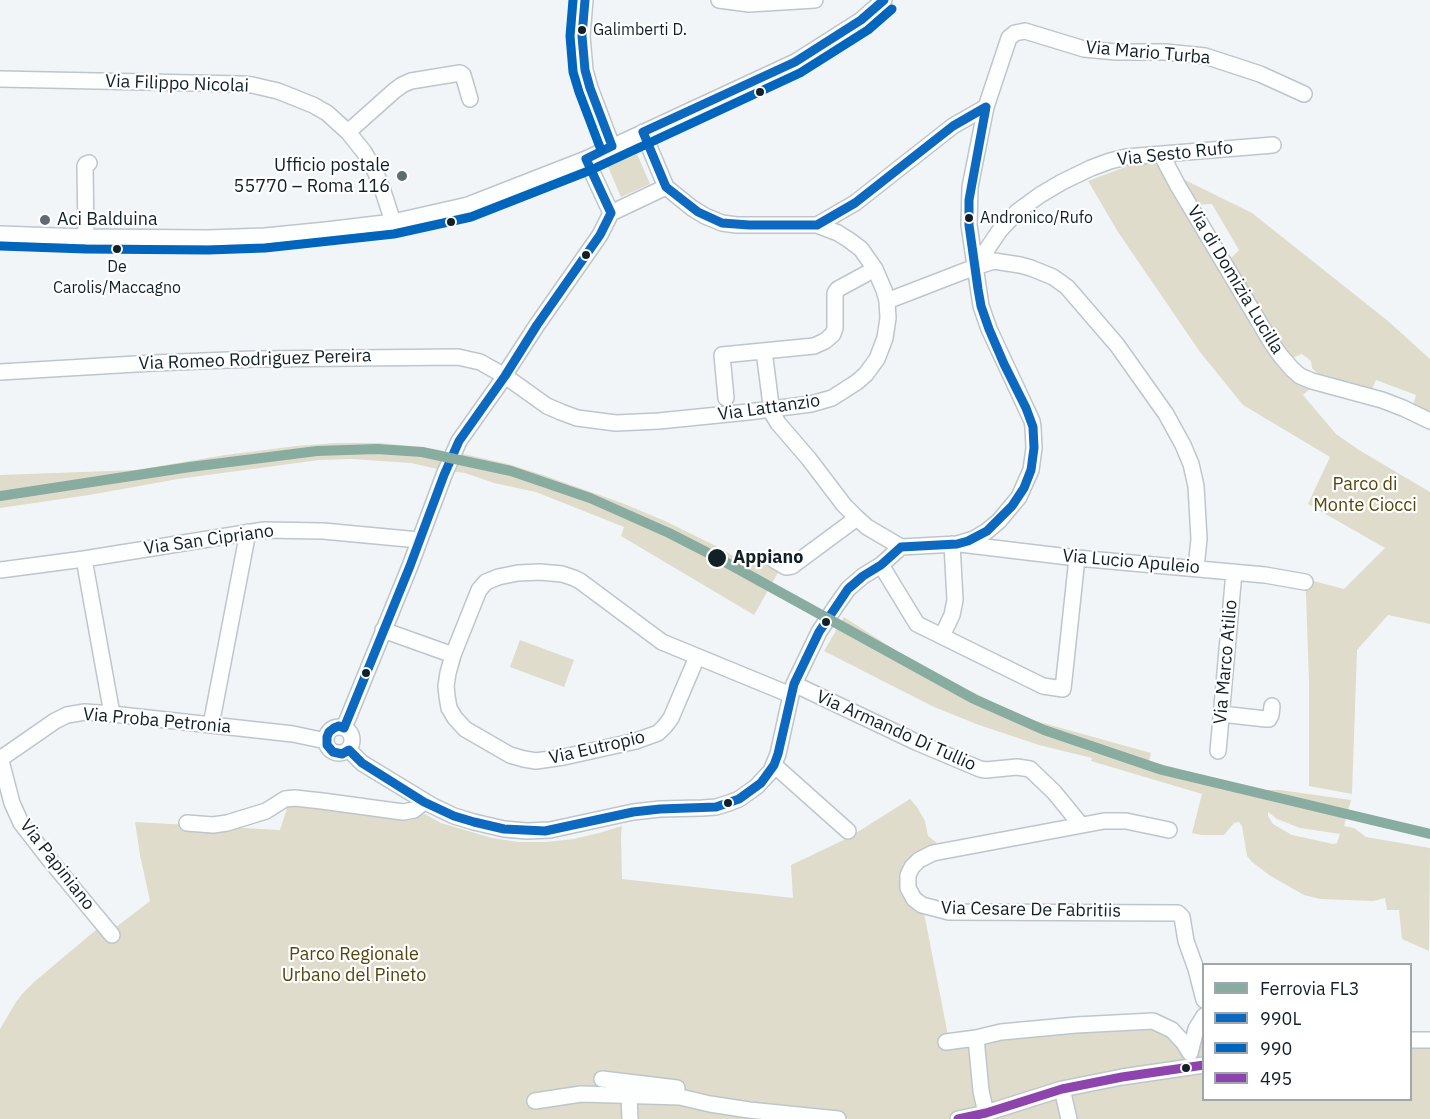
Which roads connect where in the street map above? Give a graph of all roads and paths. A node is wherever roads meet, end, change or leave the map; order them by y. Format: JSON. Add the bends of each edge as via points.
{"nodes":[{"id":1,"x":585,"y":0,"type":"edge"},
{"id":2,"x":718,"y":0,"type":"edge"},
{"id":3,"x":815,"y":0,"type":"edge"},
{"id":4,"x":884,"y":0,"type":"edge"},
{"id":5,"x":0,"y":79,"type":"edge"},
{"id":6,"x":1304,"y":94,"type":"dead end"},
{"id":7,"x":470,"y":99,"type":"dead end"},
{"id":8,"x":986,"y":107,"type":"junction"},
{"id":9,"x":348,"y":132,"type":"junction"},
{"id":10,"x":643,"y":132,"type":"junction"},
{"id":11,"x":1273,"y":144,"type":"dead end"},
{"id":12,"x":612,"y":146,"type":"junction"},
{"id":13,"x":1161,"y":154,"type":"junction"},
{"id":14,"x":586,"y":159,"type":"junction"},
{"id":15,"x":89,"y":163,"type":"dead end"},
{"id":16,"x":666,"y":187,"type":"junction"},
{"id":17,"x":611,"y":213,"type":"junction"},
{"id":18,"x":393,"y":222,"type":"junction"},
{"id":19,"x":817,"y":225,"type":"junction"},
{"id":20,"x":0,"y":234,"type":"edge"},
{"id":21,"x":86,"y":237,"type":"junction"},
{"id":22,"x":975,"y":267,"type":"junction"},
{"id":23,"x":875,"y":269,"type":"junction"},
{"id":24,"x":887,"y":301,"type":"junction"},
{"id":25,"x":764,"y":351,"type":"junction"},
{"id":26,"x":0,"y":372,"type":"edge"},
{"id":27,"x":505,"y":376,"type":"junction"},
{"id":28,"x":726,"y":398,"type":"dead end"},
{"id":29,"x":771,"y":410,"type":"junction"},
{"id":30,"x":1430,"y":421,"type":"edge"},
{"id":31,"x":856,"y":518,"type":"junction"},
{"id":32,"x":248,"y":532,"type":"junction"},
{"id":33,"x":419,"y":540,"type":"junction"},
{"id":34,"x":955,"y":544,"type":"junction"},
{"id":35,"x":901,"y":547,"type":"junction"},
{"id":36,"x":1077,"y":558,"type":"junction"},
{"id":37,"x":84,"y":559,"type":"junction"},
{"id":38,"x":774,"y":560,"type":"dead end"},
{"id":39,"x":881,"y":565,"type":"junction"},
{"id":40,"x":1196,"y":568,"type":"junction"},
{"id":41,"x":0,"y":570,"type":"edge"},
{"id":42,"x":1234,"y":572,"type":"junction"},
{"id":43,"x":1305,"y":582,"type":"dead end"},
{"id":44,"x":383,"y":630,"type":"junction"},
{"id":45,"x":942,"y":636,"type":"junction"},
{"id":46,"x":453,"y":655,"type":"junction"},
{"id":47,"x":697,"y":657,"type":"junction"},
{"id":48,"x":792,"y":690,"type":"junction"},
{"id":49,"x":1272,"y":706,"type":"dead end"},
{"id":50,"x":112,"y":714,"type":"junction"},
{"id":51,"x":1221,"y":714,"type":"junction"},
{"id":52,"x":211,"y":725,"type":"junction"},
{"id":53,"x":344,"y":728,"type":"junction"},
{"id":54,"x":326,"y":741,"type":"junction"},
{"id":55,"x":349,"y":750,"type":"junction"},
{"id":56,"x":1218,"y":751,"type":"dead end"},
{"id":57,"x":0,"y":758,"type":"edge"},
{"id":58,"x":774,"y":765,"type":"junction"},
{"id":59,"x":424,"y":802,"type":"junction"},
{"id":60,"x":187,"y":823,"type":"dead end"},
{"id":61,"x":1081,"y":825,"type":"junction"},
{"id":62,"x":1169,"y":830,"type":"dead end"},
{"id":63,"x":848,"y":831,"type":"dead end"},
{"id":64,"x":112,"y":934,"type":"dead end"},
{"id":65,"x":1202,"y":996,"type":"edge"},
{"id":66,"x":1202,"y":1018,"type":"edge"},
{"id":67,"x":976,"y":1038,"type":"junction"},
{"id":68,"x":1412,"y":1040,"type":"edge"},
{"id":69,"x":1430,"y":1040,"type":"edge"},
{"id":70,"x":946,"y":1042,"type":"dead end"},
{"id":71,"x":1197,"y":1052,"type":"edge"},
{"id":72,"x":1202,"y":1065,"type":"edge"},
{"id":73,"x":602,"y":1079,"type":"dead end"},
{"id":74,"x":1062,"y":1089,"type":"junction"},
{"id":75,"x":629,"y":1095,"type":"junction"},
{"id":76,"x":535,"y":1101,"type":"dead end"},
{"id":77,"x":749,"y":1110,"type":"junction"},
{"id":78,"x":986,"y":1113,"type":"junction"},
{"id":79,"x":630,"y":1119,"type":"edge"},
{"id":80,"x":828,"y":1119,"type":"edge"},
{"id":81,"x":958,"y":1119,"type":"edge"},
{"id":82,"x":1069,"y":1119,"type":"edge"}],
"edges":[{"from":1,"to":12,"type":"street","via":[[585,70]]},
{"from":2,"to":3,"type":"street","via":[[749,4]]},
{"from":4,"to":10,"type":"street","via":[[861,20],[795,62]]},
{"from":5,"to":9,"type":"street","name":"Via Filippo Nicolai","via":[[252,85],[313,105]]},
{"from":6,"to":8,"type":"street","name":"Via Mario Turba","via":[[1251,70],[1205,56],[1084,49],[1025,31],[1008,40]]},
{"from":7,"to":9,"type":"street","via":[[460,73],[411,81]]},
{"from":8,"to":19,"type":"street","via":[[953,126],[855,203]]},
{"from":8,"to":22,"type":"street","via":[[969,200]]},
{"from":9,"to":18,"type":"street","name":"Via Filippo Nicolai","via":[[375,171]]},
{"from":10,"to":12,"type":"street"},
{"from":10,"to":16,"type":"street"},
{"from":11,"to":13,"type":"street","name":"Via Sesto Rufo"},
{"from":12,"to":14,"type":"street"},
{"from":13,"to":22,"type":"street","name":"Via Sesto Rufo","via":[[1110,161],[1040,195],[1009,219]]},
{"from":13,"to":30,"type":"street","name":"Via di Domizia Lucilla","via":[[1271,342],[1292,369],[1312,381],[1383,400]]},
{"from":14,"to":17,"type":"street"},
{"from":14,"to":18,"type":"street","via":[[468,205]]},
{"from":15,"to":21,"type":"street","via":[[85,166]]},
{"from":16,"to":17,"type":"street"},
{"from":16,"to":19,"type":"street","name":"Via Lattanzio","via":[[698,212],[722,223]]},
{"from":17,"to":27,"type":"street"},
{"from":18,"to":21,"type":"street","via":[[265,236]]},
{"from":19,"to":23,"type":"street","name":"Via Lattanzio","via":[[855,244]]},
{"from":20,"to":21,"type":"street"},
{"from":22,"to":24,"type":"street"},
{"from":22,"to":34,"type":"street","via":[[983,314],[1033,427],[1033,463],[1012,506],[987,531]]},
{"from":22,"to":40,"type":"street","via":[[1005,262],[1053,277],[1067,287],[1117,345],[1166,414],[1191,464],[1199,539]]},
{"from":23,"to":24,"type":"street","name":"Via Lattanzio"},
{"from":23,"to":25,"type":"street","via":[[835,293],[835,328],[829,339],[814,346]]},
{"from":24,"to":29,"type":"street","name":"Via Lattanzio","via":[[884,341],[873,365],[861,379],[826,400]]},
{"from":25,"to":28,"type":"street","via":[[722,355]]},
{"from":25,"to":29,"type":"street"},
{"from":26,"to":27,"type":"street","name":"Via Romeo Rodriguez Pereira","via":[[254,359],[458,357],[480,362]]},
{"from":27,"to":29,"type":"street","name":"Via Lattanzio","via":[[547,406],[595,421],[659,421]]},
{"from":27,"to":33,"type":"street","via":[[459,441]]},
{"from":29,"to":31,"type":"street"},
{"from":31,"to":35,"type":"street"},
{"from":31,"to":38,"type":"street","via":[[792,566]]},
{"from":32,"to":33,"type":"street","name":"Via San Cipriano","via":[[306,530]]},
{"from":32,"to":37,"type":"street","name":"Via San Cipriano"},
{"from":32,"to":52,"type":"street"},
{"from":33,"to":44,"type":"street"},
{"from":34,"to":35,"type":"street"},
{"from":34,"to":36,"type":"street","name":"Via Lucio Apuleio"},
{"from":34,"to":45,"type":"street","via":[[955,600]]},
{"from":35,"to":39,"type":"street"},
{"from":36,"to":40,"type":"street","name":"Via Lucio Apuleio"},
{"from":36,"to":45,"type":"street","via":[[1063,689],[1043,686]]},
{"from":37,"to":41,"type":"street","name":"Via San Cipriano"},
{"from":37,"to":50,"type":"street"},
{"from":39,"to":45,"type":"street","via":[[917,624]]},
{"from":39,"to":48,"type":"street","via":[[844,593],[819,632]]},
{"from":40,"to":42,"type":"street","name":"Via Lucio Apuleio"},
{"from":42,"to":43,"type":"street","name":"Via Lucio Apuleio"},
{"from":42,"to":51,"type":"street","name":"Via Marco Atilio"},
{"from":44,"to":46,"type":"street"},
{"from":44,"to":53,"type":"street"},
{"from":46,"to":47,"type":"street","name":"Via Eutropio","via":[[483,584],[498,577],[540,572],[580,581],[657,639]]},
{"from":46,"to":47,"type":"street","name":"Via Eutropio","via":[[446,686],[449,708],[455,718],[465,729],[510,755],[536,761],[586,753],[658,733],[671,718]]},
{"from":47,"to":48,"type":"street","name":"Via Armando Di Tullio"},
{"from":48,"to":58,"type":"street"},
{"from":48,"to":61,"type":"street","name":"Via Armando Di Tullio","via":[[980,769],[1030,768]]},
{"from":49,"to":51,"type":"street","via":[[1269,719]]},
{"from":50,"to":52,"type":"street","name":"Via Proba Petronia"},
{"from":50,"to":57,"type":"street","name":"Via Proba Petronia","via":[[67,715]]},
{"from":51,"to":56,"type":"street","name":"Via Marco Atilio"},
{"from":52,"to":54,"type":"street","name":"Via Proba Petronia"},
{"from":53,"to":54,"type":"street","via":[[331,730]]},
{"from":53,"to":55,"type":"street","via":[[352,740]]},
{"from":54,"to":55,"type":"street","via":[[338,754]]},
{"from":55,"to":59,"type":"street","via":[[362,763]]},
{"from":57,"to":64,"type":"street","name":"Via Papiniano","via":[[21,823]]},
{"from":58,"to":59,"type":"street","via":[[756,787],[723,806],[633,812],[545,831],[482,825]]},
{"from":58,"to":63,"type":"street"},
{"from":59,"to":60,"type":"street","via":[[403,812],[295,798],[227,823]]},
{"from":61,"to":62,"type":"street","name":"Via Cesare De Fabritiis","via":[[1112,820]]},
{"from":61,"to":65,"type":"street","name":"Via Cesare De Fabritiis","via":[[928,855],[910,871],[909,891],[922,905],[949,912],[1178,912]]},
{"from":66,"to":71,"type":"street","via":[[1196,1029]]},
{"from":67,"to":70,"type":"street"},
{"from":67,"to":71,"type":"street","via":[[1076,1025],[1153,1022],[1172,1030]]},
{"from":67,"to":78,"type":"street"},
{"from":68,"to":69,"type":"street"},
{"from":72,"to":74,"type":"street"},
{"from":73,"to":77,"type":"street","via":[[697,1090]]},
{"from":74,"to":78,"type":"street"},
{"from":74,"to":82,"type":"street"},
{"from":75,"to":76,"type":"street","via":[[581,1095]]},
{"from":75,"to":77,"type":"street","via":[[683,1097]]},
{"from":75,"to":79,"type":"street"},
{"from":77,"to":80,"type":"street"},
{"from":78,"to":81,"type":"street"}]}
